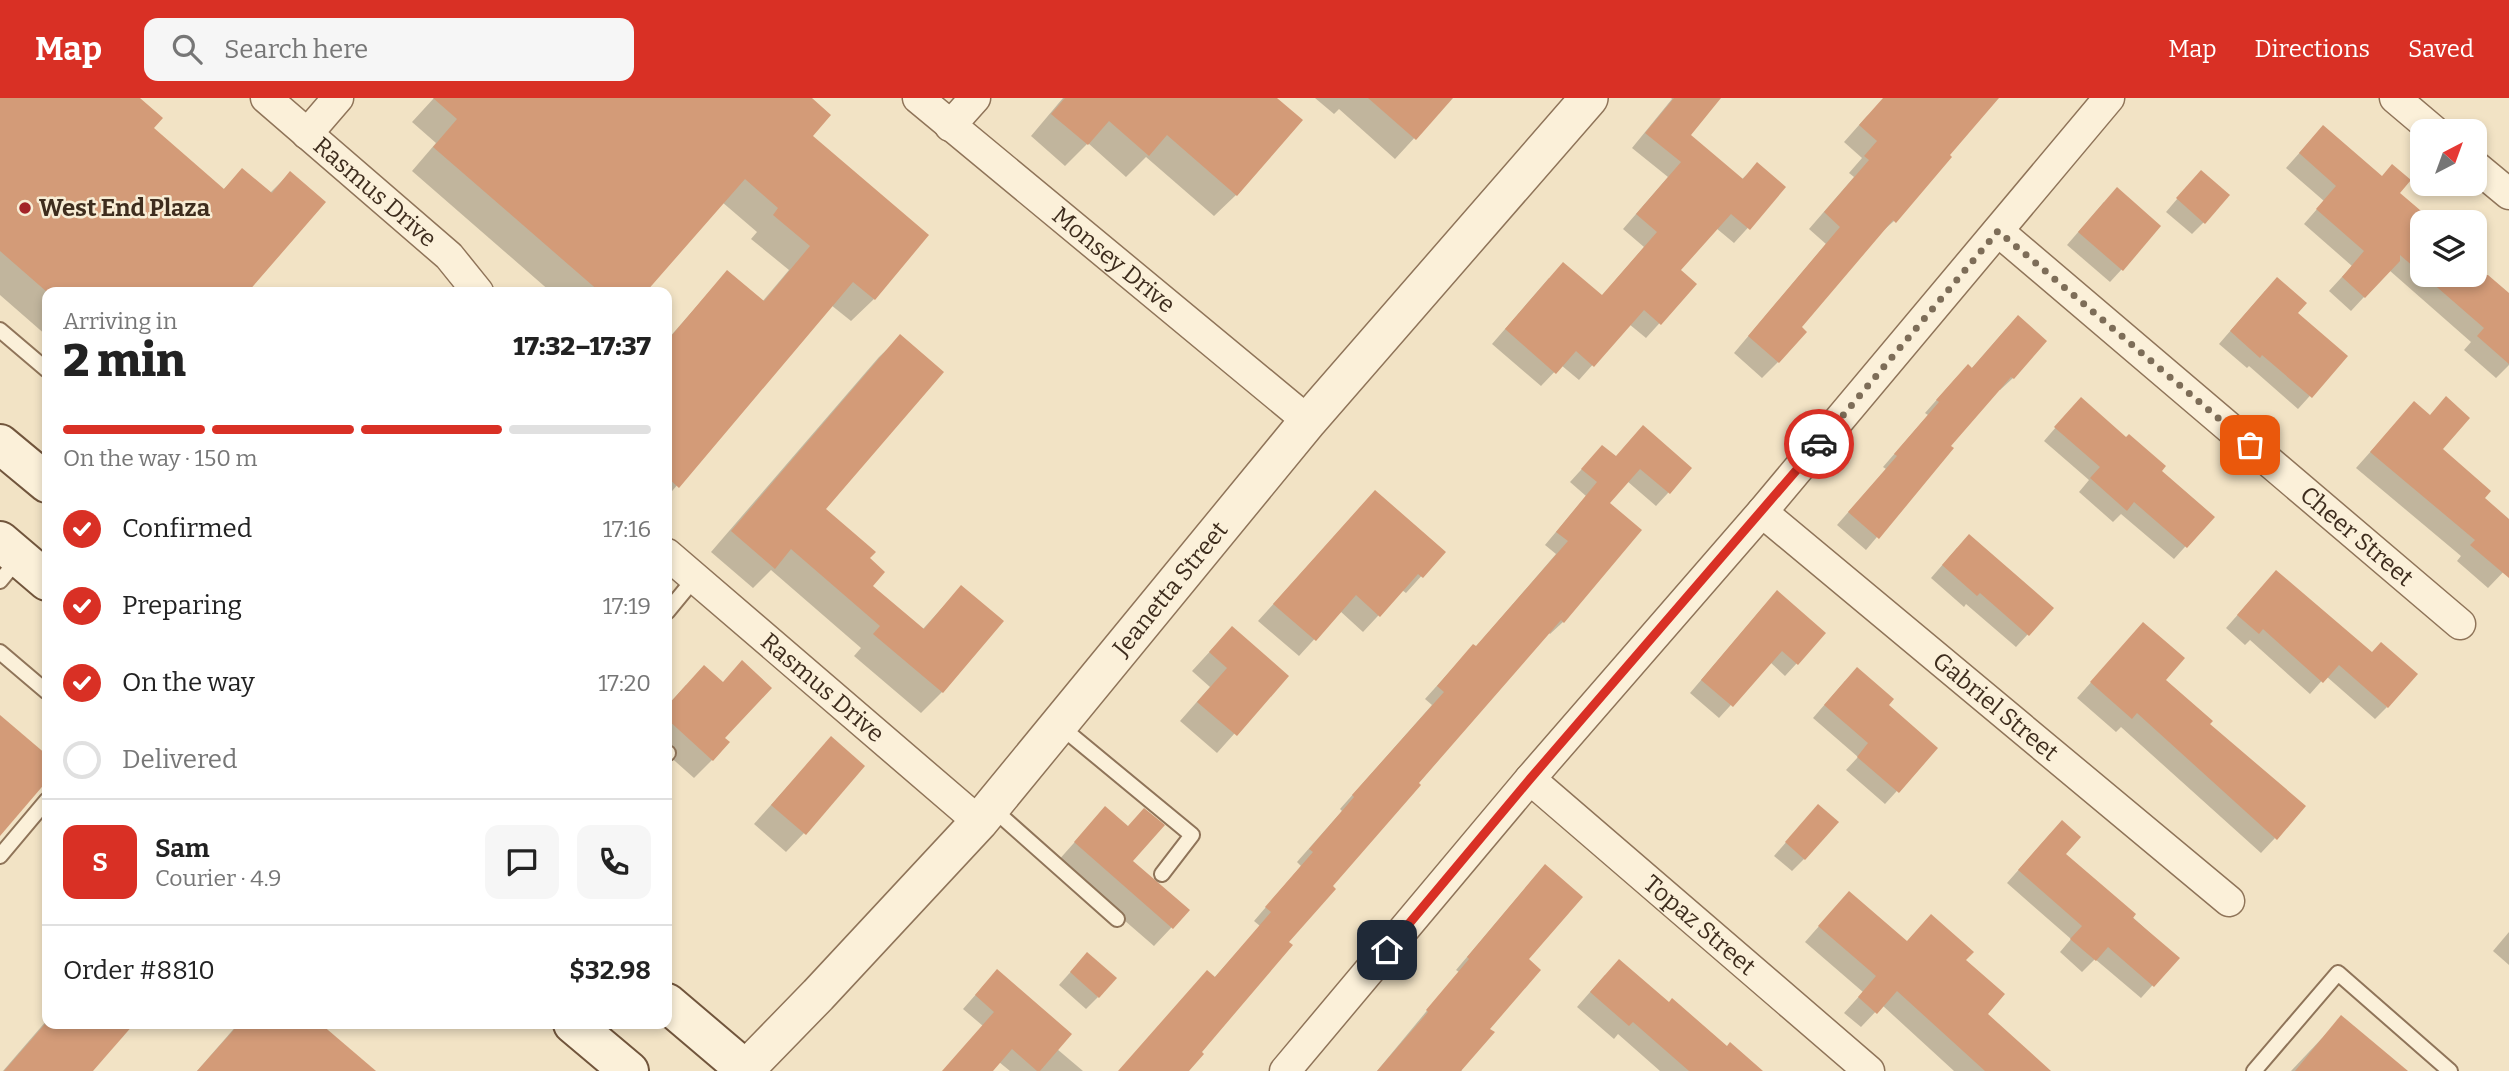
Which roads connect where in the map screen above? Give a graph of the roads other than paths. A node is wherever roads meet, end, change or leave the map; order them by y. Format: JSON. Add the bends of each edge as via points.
{"nodes":[{"id":1,"x":266,"y":98,"type":"edge"},
{"id":2,"x":338,"y":98,"type":"edge"},
{"id":3,"x":918,"y":98,"type":"edge"},
{"id":4,"x":975,"y":98,"type":"edge"},
{"id":5,"x":1589,"y":98,"type":"edge"},
{"id":6,"x":2109,"y":98,"type":"edge"},
{"id":7,"x":2395,"y":98,"type":"edge"},
{"id":8,"x":2420,"y":119,"type":"edge"},
{"id":9,"x":950,"y":126,"type":"junction"},
{"id":10,"x":307,"y":134,"type":"junction"},
{"id":11,"x":2487,"y":176,"type":"edge"},
{"id":12,"x":2509,"y":194,"type":"edge"},
{"id":13,"x":1998,"y":231,"type":"junction"},
{"id":14,"x":474,"y":287,"type":"edge"},
{"id":15,"x":0,"y":330,"type":"edge"},
{"id":16,"x":42,"y":366,"type":"edge"},
{"id":17,"x":1308,"y":421,"type":"junction"},
{"id":18,"x":0,"y":444,"type":"edge"},
{"id":19,"x":42,"y":479,"type":"edge"},
{"id":20,"x":1762,"y":512,"type":"junction"},
{"id":21,"x":672,"y":558,"type":"edge"},
{"id":22,"x":695,"y":578,"type":"junction"},
{"id":23,"x":672,"y":606,"type":"edge"},
{"id":24,"x":2460,"y":624,"type":"dead end"},
{"id":25,"x":0,"y":652,"type":"edge"},
{"id":26,"x":42,"y":688,"type":"edge"},
{"id":27,"x":1059,"y":725,"type":"junction"},
{"id":28,"x":1530,"y":779,"type":"junction"},
{"id":29,"x":42,"y":806,"type":"edge"},
{"id":30,"x":985,"y":815,"type":"junction"},
{"id":31,"x":0,"y":856,"type":"edge"},
{"id":32,"x":1162,"y":873,"type":"dead end"},
{"id":33,"x":2229,"y":901,"type":"dead end"},
{"id":34,"x":1117,"y":919,"type":"dead end"},
{"id":35,"x":672,"y":1007,"type":"edge"},
{"id":36,"x":579,"y":1029,"type":"edge"},
{"id":37,"x":1299,"y":1066,"type":"edge"},
{"id":38,"x":745,"y":1070,"type":"edge"},
{"id":39,"x":629,"y":1071,"type":"edge"},
{"id":40,"x":1870,"y":1071,"type":"edge"},
{"id":41,"x":2254,"y":1071,"type":"edge"},
{"id":42,"x":2450,"y":1071,"type":"edge"}],
"edges":[{"from":1,"to":10,"type":"street","name":"Rasmus Drive"},
{"from":2,"to":10,"type":"street"},
{"from":3,"to":9,"type":"street","name":"Monsey Drive"},
{"from":4,"to":9,"type":"street"},
{"from":5,"to":17,"type":"street","name":"Jeanetta Street"},
{"from":6,"to":13,"type":"street"},
{"from":7,"to":8,"type":"street"},
{"from":9,"to":17,"type":"street","name":"Monsey Drive"},
{"from":10,"to":14,"type":"street","name":"Rasmus Drive","via":[[449,256]]},
{"from":11,"to":12,"type":"street"},
{"from":13,"to":20,"type":"street"},
{"from":13,"to":24,"type":"street","name":"Cheer Street"},
{"from":15,"to":16,"type":"lane"},
{"from":17,"to":27,"type":"street","name":"Jeanetta Street"},
{"from":18,"to":19,"type":"main road"},
{"from":20,"to":28,"type":"street"},
{"from":20,"to":33,"type":"street","name":"Gabriel Street"},
{"from":21,"to":22,"type":"street","name":"Rasmus Drive"},
{"from":22,"to":23,"type":"lane"},
{"from":22,"to":30,"type":"street","name":"Rasmus Drive"},
{"from":25,"to":26,"type":"lane"},
{"from":27,"to":30,"type":"street","name":"Jeanetta Street"},
{"from":27,"to":32,"type":"lane","via":[[1192,835]]},
{"from":28,"to":37,"type":"street"},
{"from":28,"to":40,"type":"street","name":"Topaz Street"},
{"from":29,"to":31,"type":"lane"},
{"from":30,"to":34,"type":"lane"},
{"from":30,"to":38,"type":"street","name":"Jeanetta Street"},
{"from":35,"to":38,"type":"main road"},
{"from":36,"to":39,"type":"main road"},
{"from":41,"to":42,"type":"lane","via":[[2339,973]]}]}
